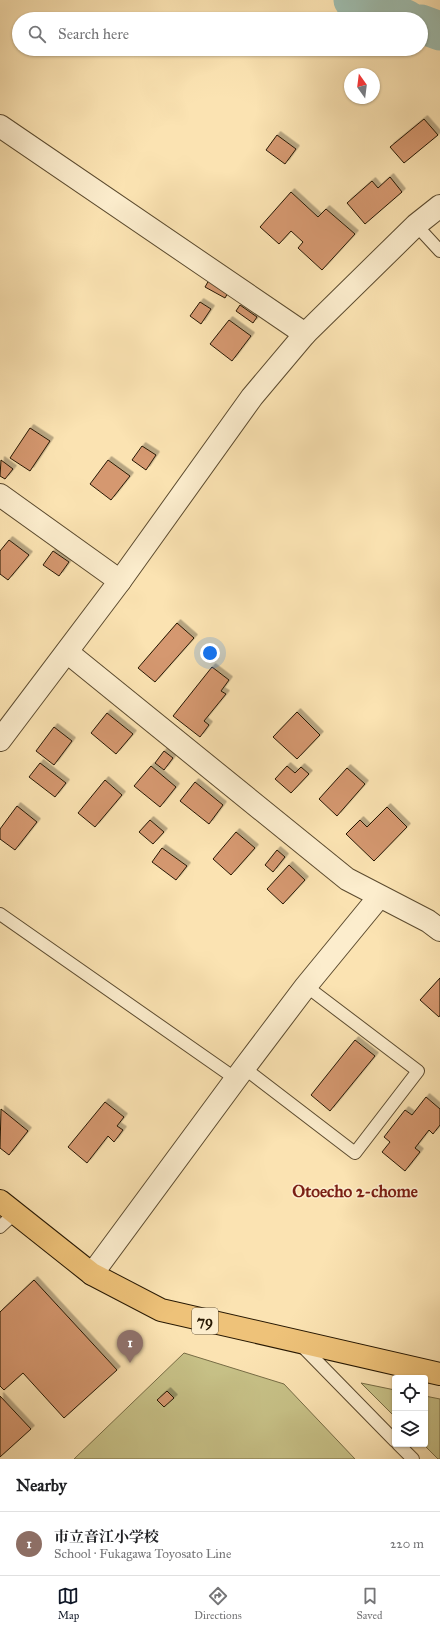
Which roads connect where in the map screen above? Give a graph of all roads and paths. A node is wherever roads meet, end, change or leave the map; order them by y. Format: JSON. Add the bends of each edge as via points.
{"nodes":[{"id":1,"x":0,"y":126,"type":"edge"},
{"id":2,"x":440,"y":206,"type":"edge"},
{"id":3,"x":416,"y":225,"type":"junction"},
{"id":4,"x":440,"y":251,"type":"edge"},
{"id":5,"x":305,"y":334,"type":"junction"},
{"id":6,"x":0,"y":495,"type":"edge"},
{"id":7,"x":120,"y":581,"type":"junction"},
{"id":8,"x":67,"y":652,"type":"junction"},
{"id":9,"x":0,"y":740,"type":"edge"},
{"id":10,"x":379,"y":897,"type":"junction"},
{"id":11,"x":0,"y":914,"type":"edge"},
{"id":12,"x":440,"y":930,"type":"edge"},
{"id":13,"x":306,"y":986,"type":"junction"},
{"id":14,"x":240,"y":1073,"type":"junction"},
{"id":15,"x":5,"y":1214,"type":"edge"},
{"id":16,"x":92,"y":1274,"type":"junction"},
{"id":17,"x":299,"y":1343,"type":"junction"},
{"id":18,"x":440,"y":1374,"type":"edge"},
{"id":19,"x":392,"y":1438,"type":"edge"},
{"id":20,"x":401,"y":1447,"type":"edge"},
{"id":21,"x":413,"y":1459,"type":"edge"}],
"edges":[{"from":1,"to":5,"type":"street"},
{"from":2,"to":3,"type":"street"},
{"from":3,"to":4,"type":"lane"},
{"from":3,"to":5,"type":"street"},
{"from":5,"to":7,"type":"street","via":[[252,397]]},
{"from":6,"to":7,"type":"street"},
{"from":7,"to":8,"type":"street"},
{"from":8,"to":9,"type":"street"},
{"from":8,"to":10,"type":"street","via":[[346,879]]},
{"from":10,"to":12,"type":"street","via":[[428,921]]},
{"from":10,"to":13,"type":"street"},
{"from":11,"to":14,"type":"lane"},
{"from":13,"to":14,"type":"street"},
{"from":13,"to":14,"type":"lane","via":[[418,1071],[355,1153]]},
{"from":14,"to":16,"type":"street"},
{"from":15,"to":16,"type":"main road","number":"79"},
{"from":16,"to":17,"type":"main road","number":"79","via":[[161,1310]]},
{"from":17,"to":18,"type":"main road","number":"79"},
{"from":17,"to":19,"type":"lane"},
{"from":20,"to":21,"type":"lane"}]}
